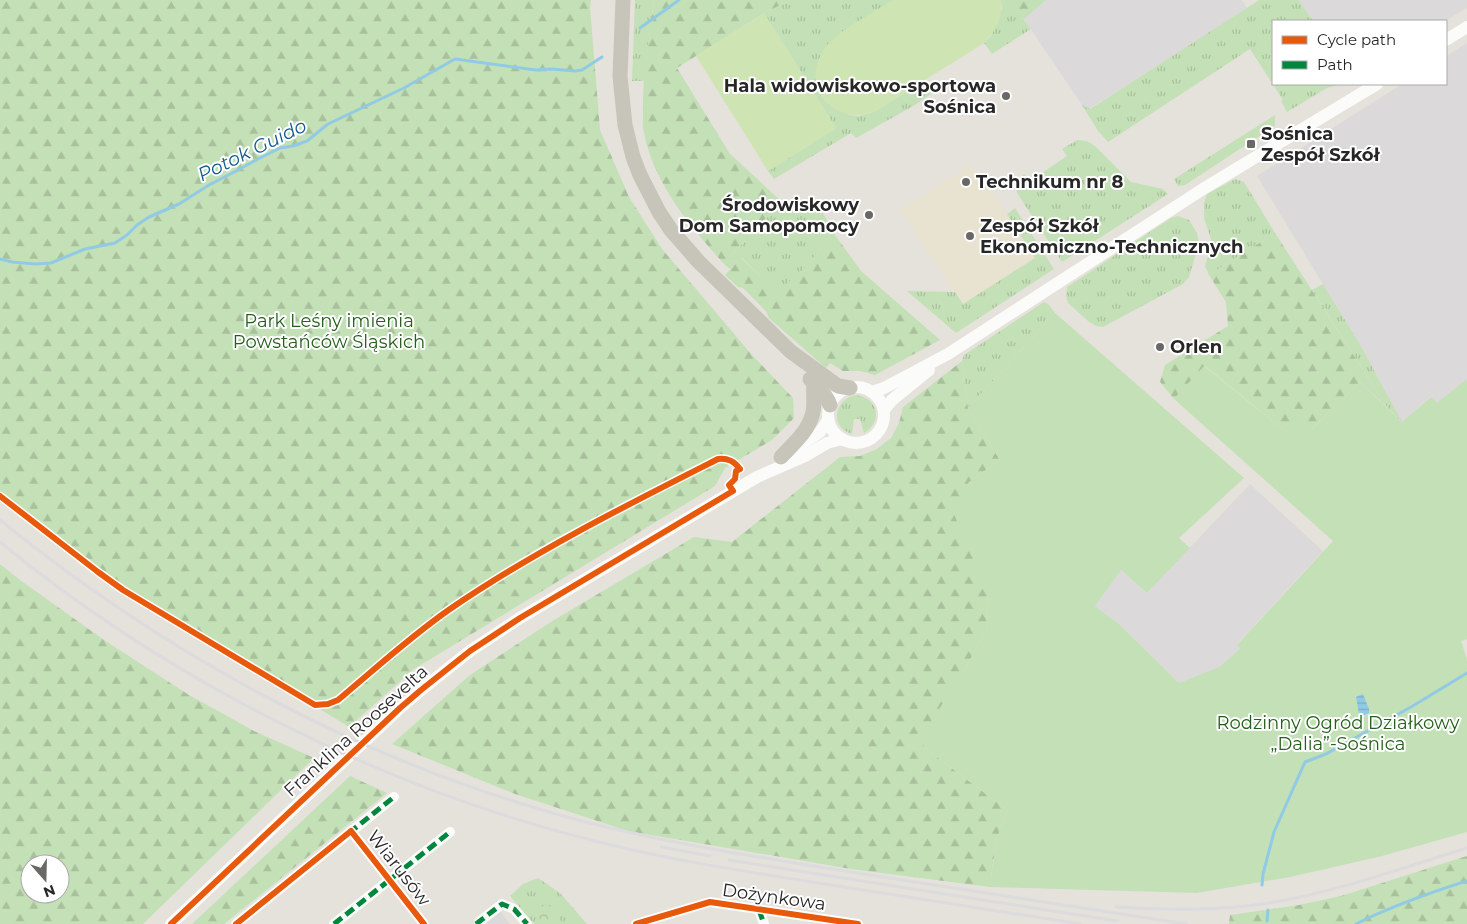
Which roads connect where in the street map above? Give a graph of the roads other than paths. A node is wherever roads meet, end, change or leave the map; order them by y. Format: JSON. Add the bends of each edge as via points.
{"nodes":[{"id":1,"x":623,"y":0,"type":"edge"},
{"id":2,"x":1467,"y":27,"type":"edge"},
{"id":3,"x":1447,"y":39,"type":"edge"},
{"id":4,"x":1375,"y":85,"type":"edge"},
{"id":5,"x":790,"y":351,"type":"junction"},
{"id":6,"x":948,"y":354,"type":"junction"},
{"id":7,"x":814,"y":384,"type":"junction"},
{"id":8,"x":850,"y":388,"type":"junction"},
{"id":9,"x":872,"y":392,"type":"junction"},
{"id":10,"x":884,"y":410,"type":"junction"},
{"id":11,"x":829,"y":413,"type":"junction"},
{"id":12,"x":842,"y":439,"type":"junction"},
{"id":13,"x":781,"y":457,"type":"junction"},
{"id":14,"x":757,"y":477,"type":"junction"},
{"id":15,"x":394,"y":797,"type":"dead end"},
{"id":16,"x":351,"y":831,"type":"junction"},
{"id":17,"x":450,"y":832,"type":"dead end"},
{"id":18,"x":388,"y":880,"type":"junction"},
{"id":19,"x":759,"y":910,"type":"junction"},
{"id":20,"x":667,"y":920,"type":"edge"},
{"id":21,"x":479,"y":922,"type":"dead end"},
{"id":22,"x":171,"y":924,"type":"edge"},
{"id":23,"x":236,"y":924,"type":"edge"},
{"id":24,"x":334,"y":924,"type":"edge"},
{"id":25,"x":424,"y":924,"type":"edge"},
{"id":26,"x":526,"y":924,"type":"edge"},
{"id":27,"x":636,"y":924,"type":"edge"},
{"id":28,"x":764,"y":924,"type":"edge"},
{"id":29,"x":858,"y":924,"type":"edge"}],
"edges":[{"from":1,"to":5,"type":"main road","via":[[621,98],[633,157],[649,194],[671,230],[689,251]]},
{"from":2,"to":3,"type":"street"},
{"from":4,"to":6,"type":"street","via":[[1203,189]]},
{"from":5,"to":7,"type":"main road"},
{"from":5,"to":8,"type":"main road","via":[[838,386]]},
{"from":6,"to":9,"type":"street"},
{"from":6,"to":10,"type":"street"},
{"from":7,"to":11,"type":"main road","via":[[827,398]]},
{"from":7,"to":13,"type":"main road","via":[[811,419],[805,432]]},
{"from":8,"to":9,"type":"street","via":[[860,387]]},
{"from":8,"to":11,"type":"street","via":[[839,393]]},
{"from":9,"to":10,"type":"street","via":[[883,403]]},
{"from":10,"to":12,"type":"street","via":[[882,428],[877,435],[855,443]]},
{"from":11,"to":12,"type":"street","via":[[831,428]]},
{"from":11,"to":13,"type":"street","name":"Franklina Roosevelta","via":[[820,432]]},
{"from":12,"to":14,"type":"street","name":"Franklina Roosevelta"},
{"from":13,"to":14,"type":"street","name":"Franklina Roosevelta"},
{"from":14,"to":22,"type":"street","name":"Franklina Roosevelta","via":[[470,651],[400,708]]},
{"from":15,"to":16,"type":"street"},
{"from":16,"to":18,"type":"street","name":"Wiarusów"},
{"from":16,"to":23,"type":"street"},
{"from":17,"to":18,"type":"street"},
{"from":18,"to":24,"type":"street"},
{"from":18,"to":25,"type":"street","name":"Wiarusów"},
{"from":19,"to":20,"type":"street","name":"Dożynkowa","via":[[710,902]]},
{"from":19,"to":28,"type":"street","name":"Dożynkowa"},
{"from":19,"to":29,"type":"street","name":"Dożynkowa"},
{"from":20,"to":27,"type":"street"},
{"from":21,"to":26,"type":"street","via":[[502,904],[514,908]]}]}
